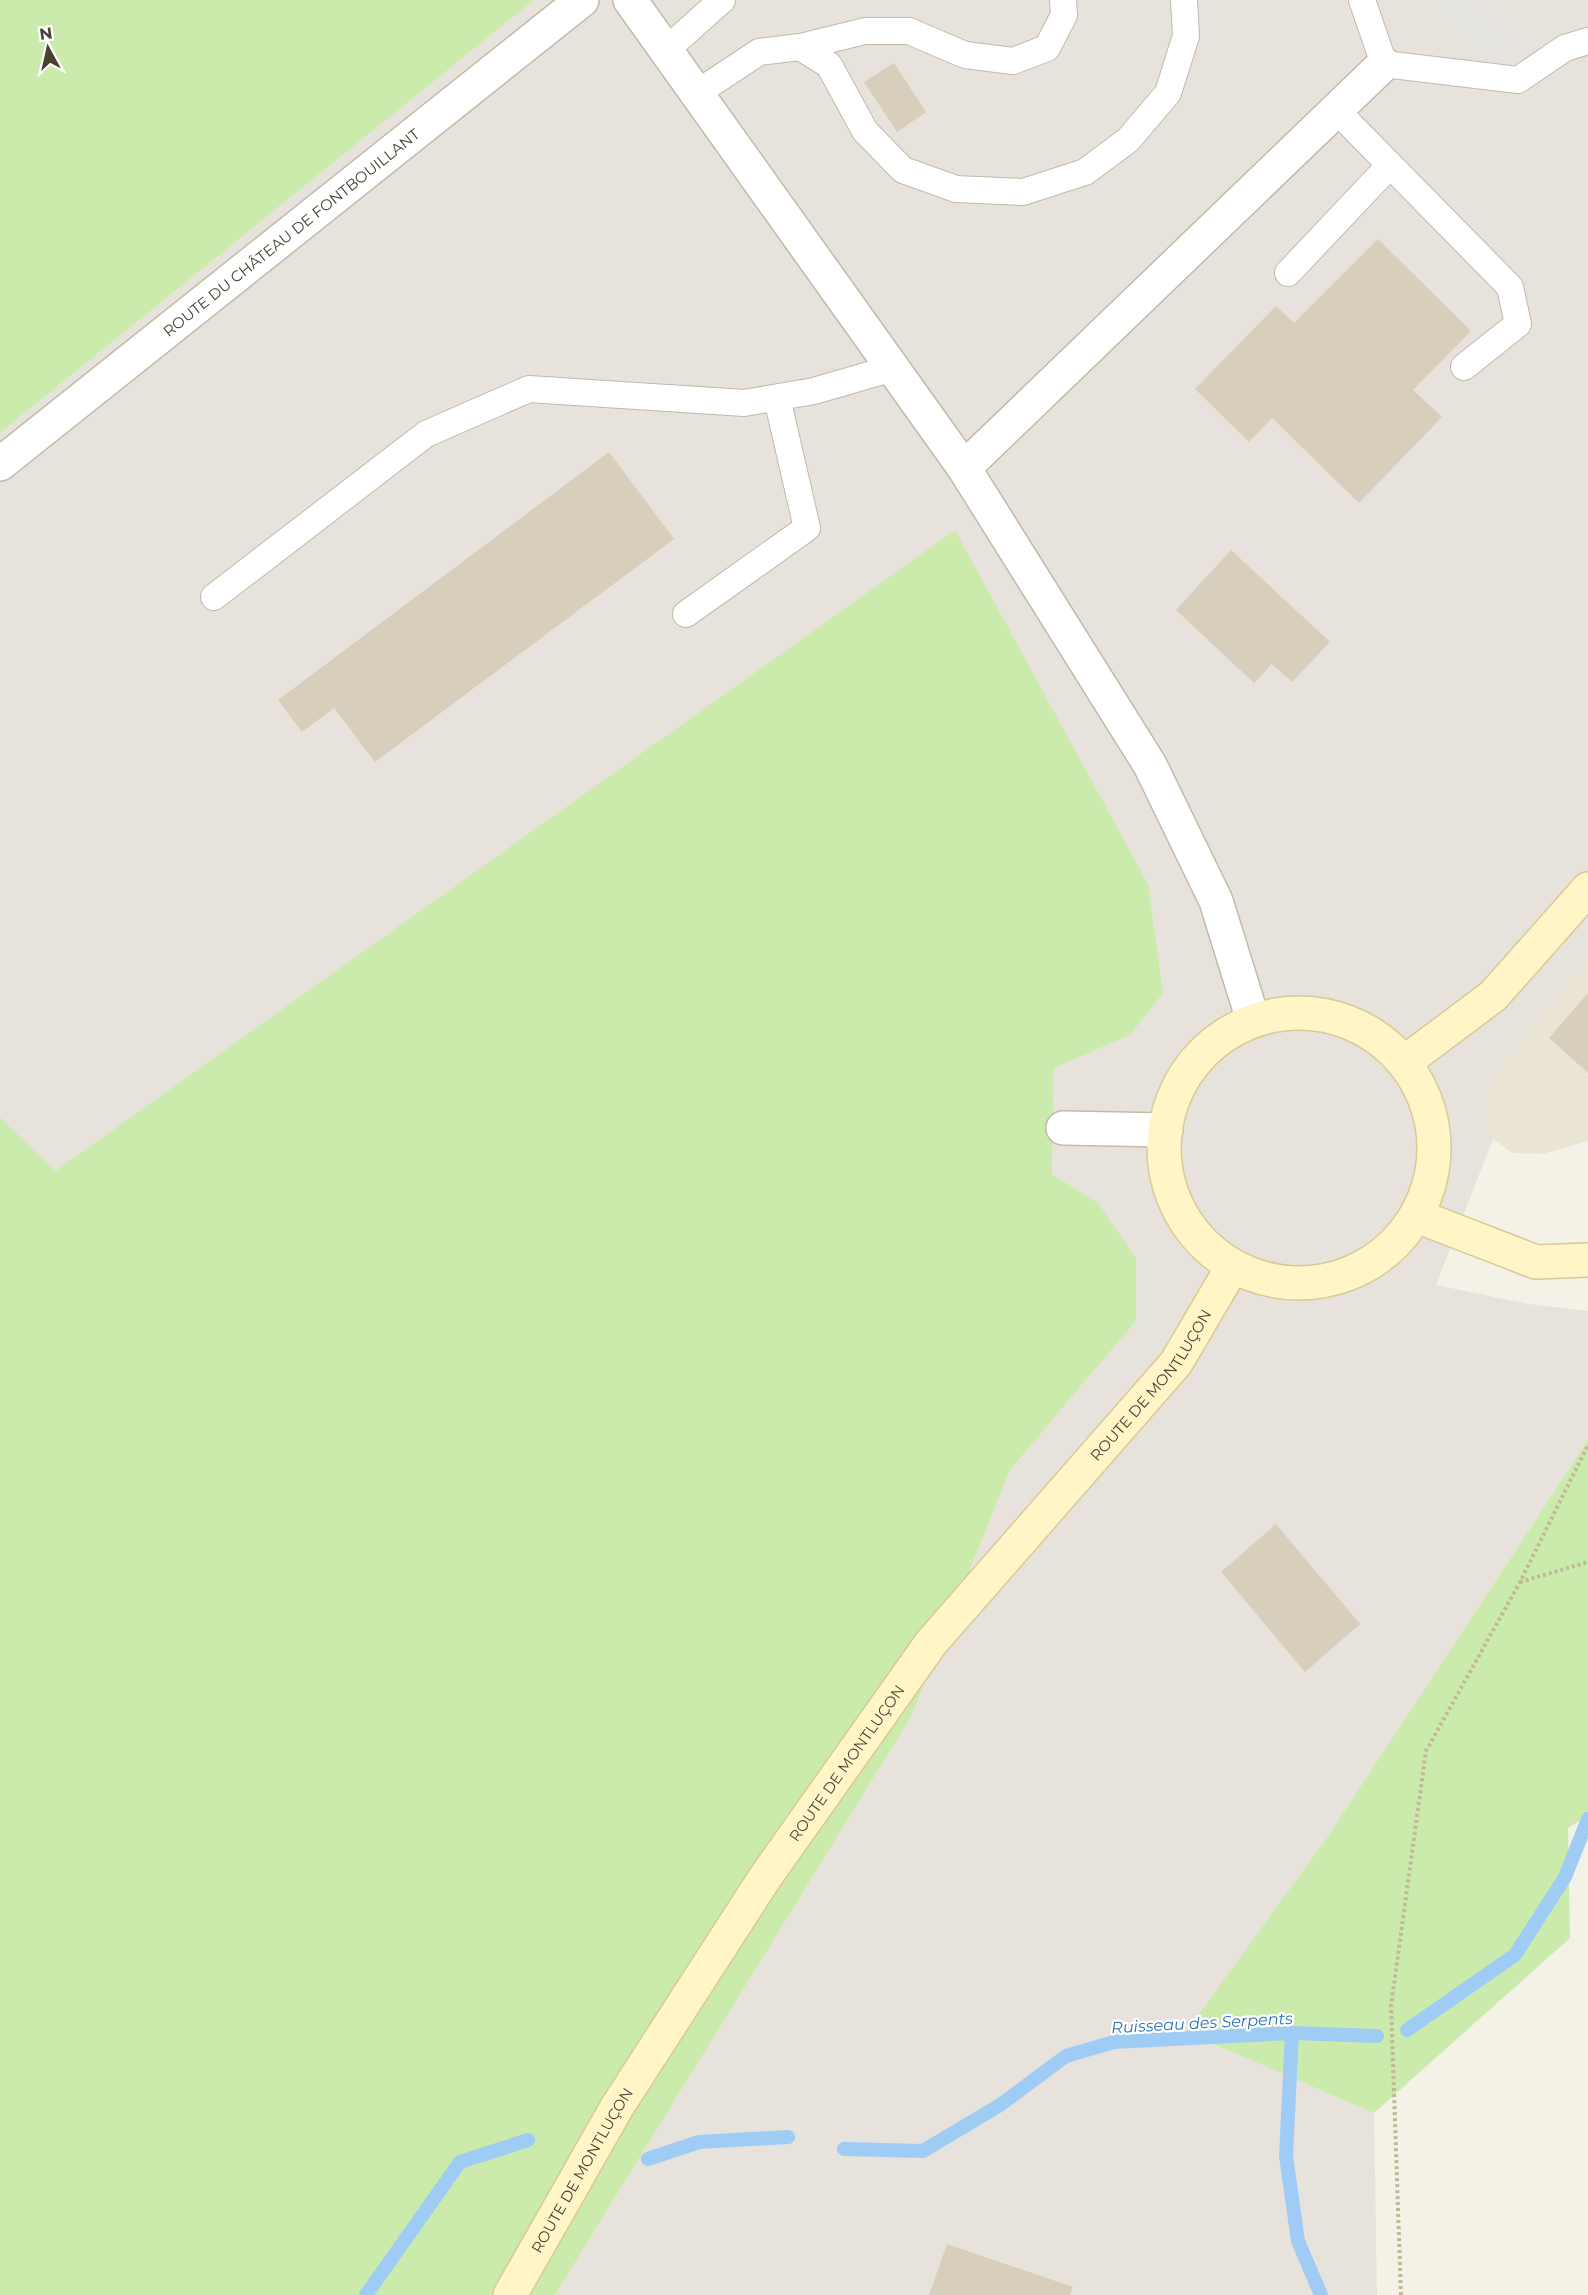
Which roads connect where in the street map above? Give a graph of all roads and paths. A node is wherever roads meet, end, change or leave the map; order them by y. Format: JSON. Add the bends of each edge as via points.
{"nodes":[{"id":1,"x":582,"y":0,"type":"edge"},
{"id":2,"x":630,"y":0,"type":"edge"},
{"id":3,"x":722,"y":0,"type":"edge"},
{"id":4,"x":1063,"y":0,"type":"edge"},
{"id":5,"x":1184,"y":0,"type":"edge"},
{"id":6,"x":1362,"y":0,"type":"edge"},
{"id":7,"x":1588,"y":41,"type":"edge"},
{"id":8,"x":800,"y":47,"type":"junction"},
{"id":9,"x":666,"y":50,"type":"junction"},
{"id":10,"x":1384,"y":64,"type":"junction"},
{"id":11,"x":697,"y":93,"type":"junction"},
{"id":12,"x":1336,"y":110,"type":"junction"},
{"id":13,"x":1390,"y":165,"type":"junction"},
{"id":14,"x":1288,"y":273,"type":"dead end"},
{"id":15,"x":1464,"y":367,"type":"dead end"},
{"id":16,"x":893,"y":368,"type":"junction"},
{"id":17,"x":777,"y":398,"type":"junction"},
{"id":18,"x":0,"y":464,"type":"edge"},
{"id":19,"x":964,"y":468,"type":"junction"},
{"id":20,"x":214,"y":597,"type":"dead end"},
{"id":21,"x":686,"y":614,"type":"dead end"},
{"id":22,"x":1588,"y":889,"type":"edge"},
{"id":23,"x":1253,"y":1020,"type":"junction"},
{"id":24,"x":1405,"y":1062,"type":"junction"},
{"id":25,"x":1063,"y":1128,"type":"dead end"},
{"id":26,"x":1166,"y":1130,"type":"junction"},
{"id":27,"x":1417,"y":1216,"type":"junction"},
{"id":28,"x":1588,"y":1260,"type":"edge"},
{"id":29,"x":1233,"y":1266,"type":"junction"},
{"id":30,"x":1588,"y":1445,"type":"edge"},
{"id":31,"x":1588,"y":1562,"type":"edge"},
{"id":32,"x":1520,"y":1582,"type":"junction"},
{"id":33,"x":510,"y":2295,"type":"edge"},
{"id":34,"x":1401,"y":2295,"type":"edge"}],
"edges":[{"from":1,"to":18,"type":"street","name":"ROUTE DU CHÂTEAU DE FONTBOUILLANT"},
{"from":2,"to":9,"type":"street"},
{"from":3,"to":9,"type":"lane"},
{"from":4,"to":8,"type":"lane","via":[[1064,15],[1047,48],[1013,61],[965,55],[909,31],[865,31]]},
{"from":5,"to":8,"type":"lane","via":[[1186,36],[1168,93],[1128,140],[1085,172],[1023,192],[956,189],[903,170],[865,131],[829,65]]},
{"from":6,"to":10,"type":"lane"},
{"from":7,"to":10,"type":"lane","via":[[1565,48],[1518,80]]},
{"from":8,"to":11,"type":"lane","via":[[759,52]]},
{"from":9,"to":11,"type":"street"},
{"from":10,"to":12,"type":"street"},
{"from":11,"to":16,"type":"street"},
{"from":12,"to":13,"type":"lane"},
{"from":12,"to":19,"type":"street"},
{"from":13,"to":14,"type":"lane"},
{"from":13,"to":15,"type":"lane","via":[[1510,287],[1518,324]]},
{"from":16,"to":17,"type":"lane"},
{"from":16,"to":19,"type":"street"},
{"from":17,"to":20,"type":"lane","via":[[744,403],[529,389],[426,434]]},
{"from":17,"to":21,"type":"lane","via":[[807,528]]},
{"from":19,"to":23,"type":"street","via":[[1150,765],[1216,901]]},
{"from":22,"to":24,"type":"main road","via":[[1493,996]]},
{"from":23,"to":24,"type":"main road","via":[[1294,1012],[1336,1017],[1374,1034]]},
{"from":23,"to":26,"type":"main road","via":[[1214,1042],[1184,1075],[1167,1116]]},
{"from":24,"to":27,"type":"main road","via":[[1426,1097],[1435,1137],[1432,1177]]},
{"from":25,"to":26,"type":"street"},
{"from":26,"to":29,"type":"main road","via":[[1164,1159],[1174,1202],[1198,1239]]},
{"from":27,"to":28,"type":"main road","via":[[1536,1262]]},
{"from":27,"to":29,"type":"main road","via":[[1391,1249],[1355,1272],[1315,1283],[1273,1281]]},
{"from":29,"to":33,"type":"main road","name":"ROUTE DE MONTLUÇON","via":[[1176,1363],[931,1643],[771,1869],[617,2107]]},
{"from":30,"to":32,"type":"path"},
{"from":31,"to":32,"type":"path"},
{"from":32,"to":34,"type":"path","via":[[1426,1751],[1392,2006]]}]}
